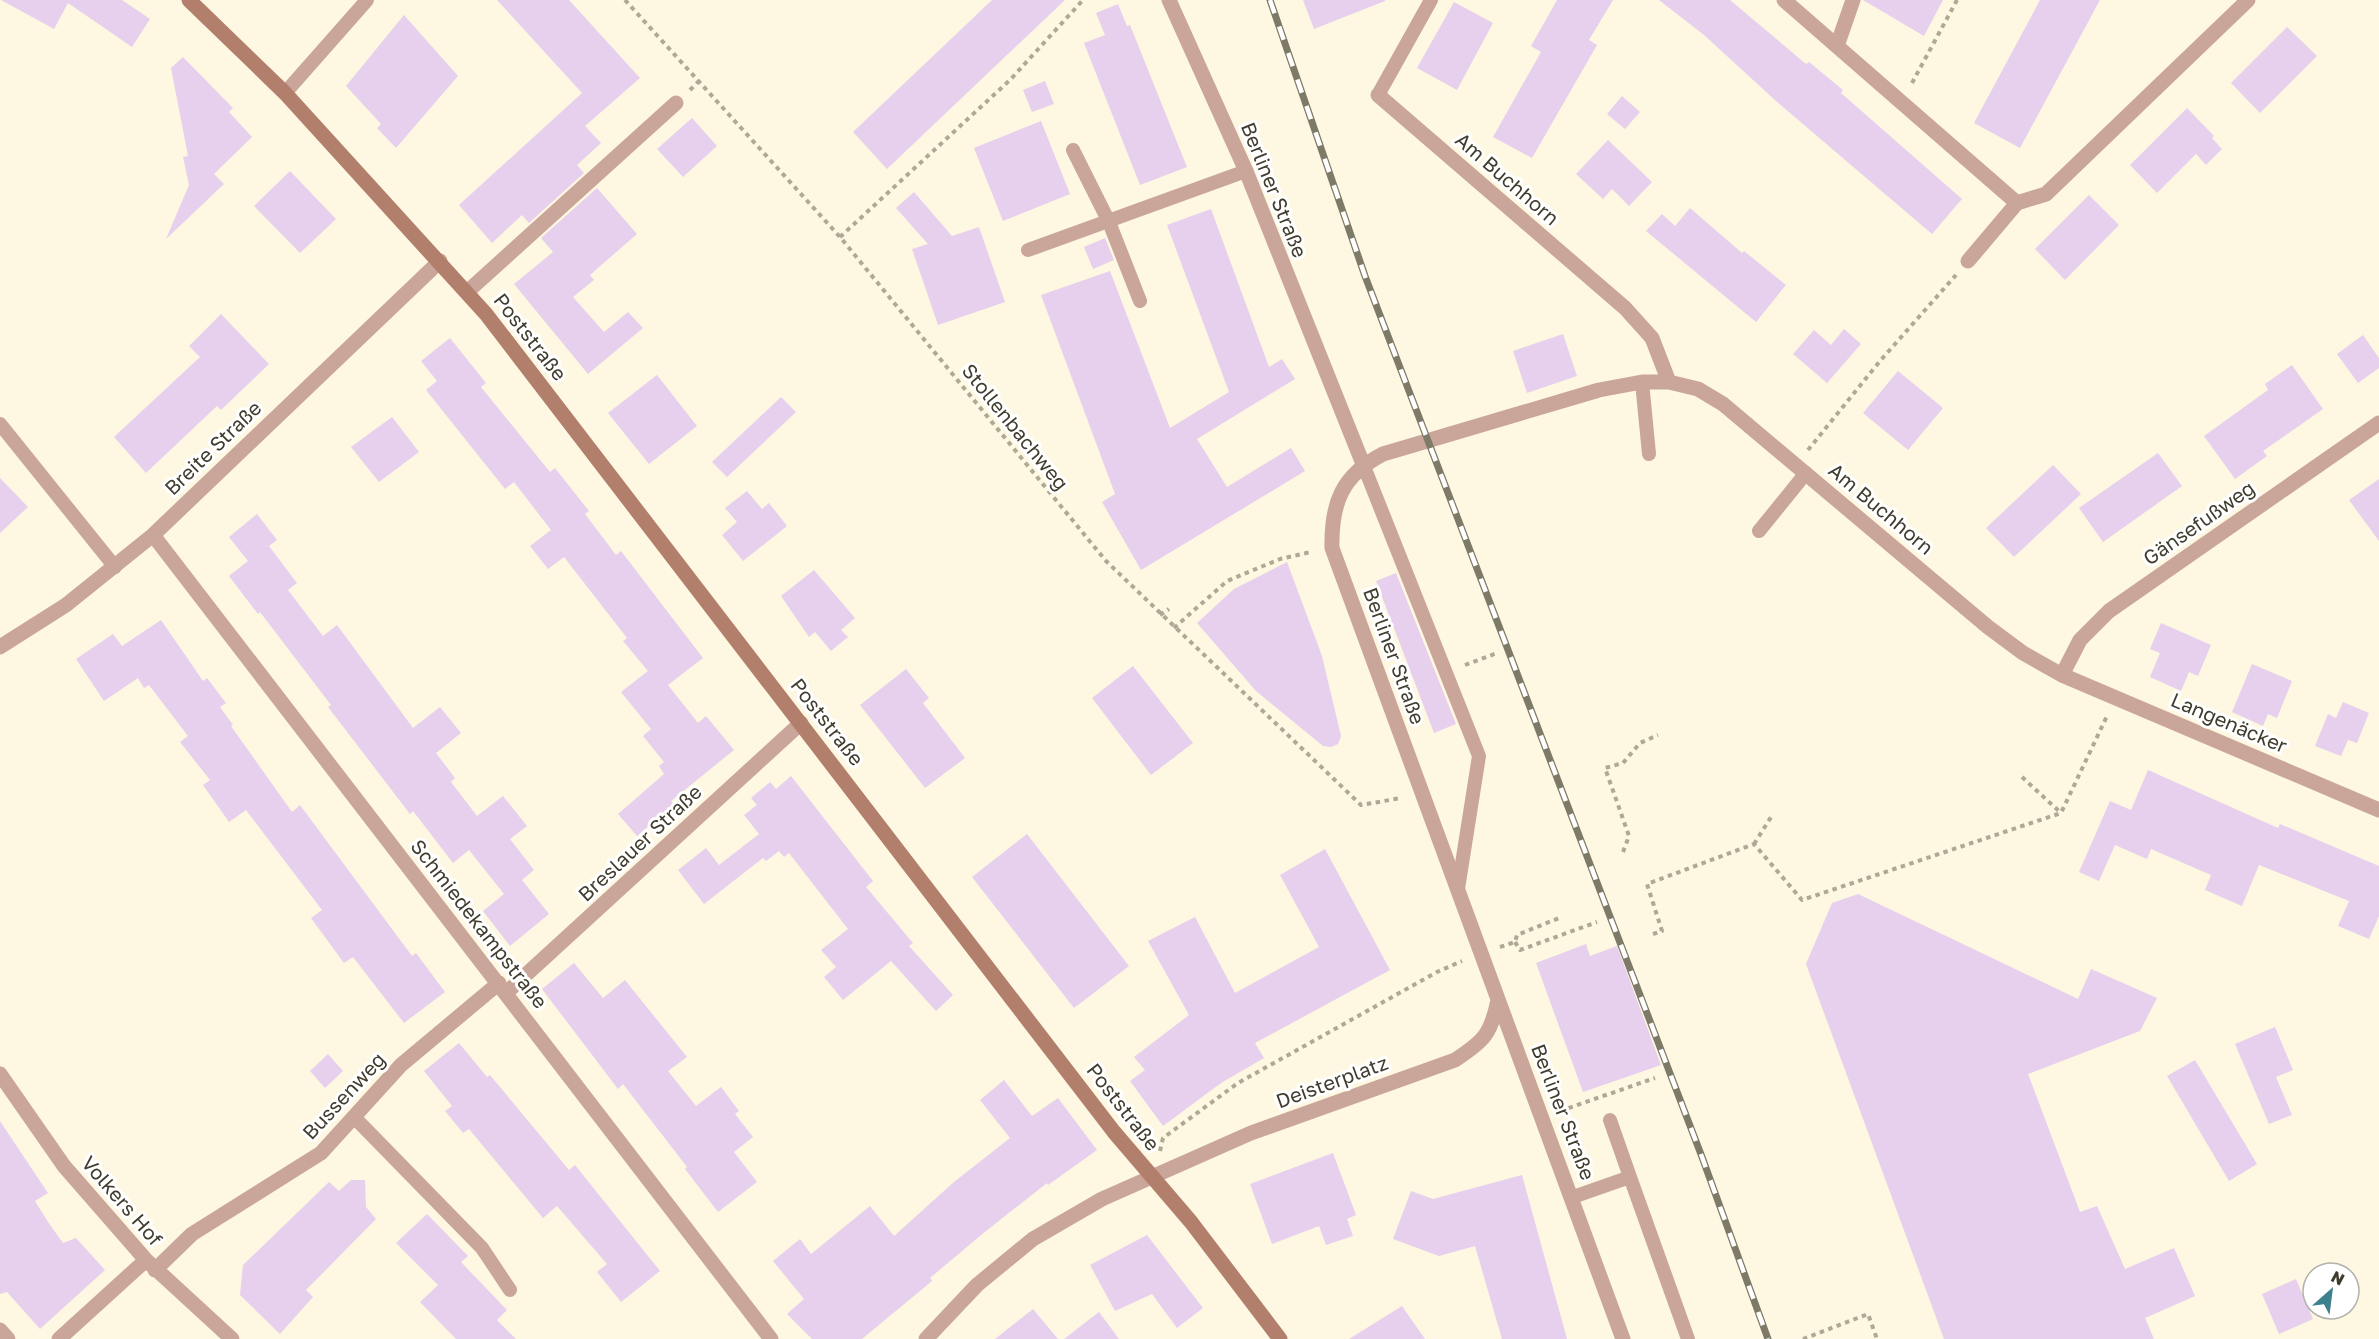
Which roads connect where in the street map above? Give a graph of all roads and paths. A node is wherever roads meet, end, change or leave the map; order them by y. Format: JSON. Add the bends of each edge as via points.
{"nodes":[{"id":1,"x":189,"y":0,"type":"edge"},
{"id":2,"x":368,"y":0,"type":"edge"},
{"id":3,"x":1083,"y":0,"type":"edge"},
{"id":4,"x":1169,"y":0,"type":"edge"},
{"id":5,"x":1431,"y":0,"type":"edge"},
{"id":6,"x":1784,"y":0,"type":"edge"},
{"id":7,"x":1853,"y":0,"type":"edge"},
{"id":8,"x":1958,"y":0,"type":"edge"},
{"id":9,"x":2248,"y":0,"type":"edge"},
{"id":10,"x":628,"y":1,"type":"edge"},
{"id":11,"x":1837,"y":46,"type":"junction"},
{"id":12,"x":285,"y":93,"type":"junction"},
{"id":13,"x":1378,"y":95,"type":"joint"},
{"id":14,"x":1902,"y":102,"type":"junction"},
{"id":15,"x":676,"y":103,"type":"dead end"},
{"id":16,"x":1073,"y":150,"type":"dead end"},
{"id":17,"x":1245,"y":171,"type":"junction"},
{"id":18,"x":2017,"y":203,"type":"junction"},
{"id":19,"x":1109,"y":222,"type":"junction"},
{"id":20,"x":840,"y":237,"type":"junction"},
{"id":21,"x":1028,"y":250,"type":"dead end"},
{"id":22,"x":440,"y":261,"type":"junction"},
{"id":23,"x":1968,"y":261,"type":"joint"},
{"id":24,"x":467,"y":292,"type":"junction"},
{"id":25,"x":1140,"y":301,"type":"dead end"},
{"id":26,"x":1642,"y":382,"type":"junction"},
{"id":27,"x":1669,"y":382,"type":"junction"},
{"id":28,"x":2379,"y":423,"type":"edge"},
{"id":29,"x":0,"y":424,"type":"edge"},
{"id":30,"x":1649,"y":454,"type":"dead end"},
{"id":31,"x":1363,"y":464,"type":"junction"},
{"id":32,"x":1801,"y":469,"type":"junction"},
{"id":33,"x":1759,"y":531,"type":"dead end"},
{"id":34,"x":153,"y":535,"type":"junction"},
{"id":35,"x":1332,"y":548,"type":"junction"},
{"id":36,"x":116,"y":567,"type":"junction"},
{"id":37,"x":1169,"y":609,"type":"dead end"},
{"id":38,"x":1160,"y":615,"type":"junction"},
{"id":39,"x":1174,"y":628,"type":"junction"},
{"id":40,"x":0,"y":647,"type":"edge"},
{"id":41,"x":1497,"y":653,"type":"dead end"},
{"id":42,"x":1447,"y":671,"type":"junction"},
{"id":43,"x":2062,"y":675,"type":"junction"},
{"id":44,"x":2115,"y":698,"type":"junction"},
{"id":45,"x":801,"y":723,"type":"junction"},
{"id":46,"x":1658,"y":735,"type":"dead end"},
{"id":47,"x":2022,"y":777,"type":"dead end"},
{"id":48,"x":1423,"y":795,"type":"junction"},
{"id":49,"x":2379,"y":810,"type":"edge"},
{"id":50,"x":2061,"y":813,"type":"junction"},
{"id":51,"x":1773,"y":814,"type":"dead end"},
{"id":52,"x":1754,"y":844,"type":"junction"},
{"id":53,"x":1623,"y":852,"type":"dead end"},
{"id":54,"x":1458,"y":889,"type":"junction"},
{"id":55,"x":1559,"y":918,"type":"dead end"},
{"id":56,"x":1597,"y":922,"type":"dead end"},
{"id":57,"x":1653,"y":934,"type":"dead end"},
{"id":58,"x":1517,"y":935,"type":"dead end"},
{"id":59,"x":1515,"y":942,"type":"dead end"},
{"id":60,"x":1483,"y":953,"type":"junction"},
{"id":61,"x":502,"y":988,"type":"junction"},
{"id":62,"x":1498,"y":999,"type":"junction"},
{"id":63,"x":0,"y":1074,"type":"edge"},
{"id":64,"x":1655,"y":1078,"type":"dead end"},
{"id":65,"x":354,"y":1117,"type":"junction"},
{"id":66,"x":1542,"y":1117,"type":"junction"},
{"id":67,"x":1610,"y":1120,"type":"dead end"},
{"id":68,"x":1630,"y":1177,"type":"junction"},
{"id":69,"x":1153,"y":1178,"type":"junction"},
{"id":70,"x":1573,"y":1197,"type":"junction"},
{"id":71,"x":150,"y":1265,"type":"junction"},
{"id":72,"x":510,"y":1290,"type":"dead end"},
{"id":73,"x":0,"y":1330,"type":"edge"},
{"id":74,"x":8,"y":1339,"type":"edge"},
{"id":75,"x":59,"y":1339,"type":"edge"},
{"id":76,"x":232,"y":1339,"type":"edge"},
{"id":77,"x":771,"y":1339,"type":"edge"},
{"id":78,"x":926,"y":1339,"type":"edge"},
{"id":79,"x":1280,"y":1339,"type":"edge"},
{"id":80,"x":1623,"y":1339,"type":"edge"},
{"id":81,"x":1688,"y":1339,"type":"edge"},
{"id":82,"x":1803,"y":1339,"type":"edge"},
{"id":83,"x":1877,"y":1339,"type":"edge"}],
"edges":[{"from":1,"to":12,"type":"main road","name":"Poststraße"},
{"from":2,"to":12,"type":"lane"},
{"from":3,"to":20,"type":"path","via":[[1010,80]]},
{"from":4,"to":17,"type":"street","name":"Berliner Straße"},
{"from":5,"to":13,"type":"lane","name":"Am Buchhorn"},
{"from":6,"to":11,"type":"street"},
{"from":7,"to":11,"type":"street"},
{"from":8,"to":14,"type":"path"},
{"from":9,"to":18,"type":"street","via":[[2046,194]]},
{"from":10,"to":20,"type":"path","name":"Stollenbachweg"},
{"from":11,"to":14,"type":"street"},
{"from":12,"to":22,"type":"main road","name":"Poststraße"},
{"from":13,"to":27,"type":"street","name":"Am Buchhorn","via":[[1625,308],[1652,338]]},
{"from":14,"to":18,"type":"street"},
{"from":15,"to":24,"type":"street","name":"Poststraße"},
{"from":16,"to":19,"type":"lane"},
{"from":17,"to":19,"type":"lane"},
{"from":17,"to":31,"type":"street","name":"Berliner Straße"},
{"from":18,"to":23,"type":"street"},
{"from":19,"to":21,"type":"lane"},
{"from":19,"to":25,"type":"lane"},
{"from":20,"to":38,"type":"path","name":"Stollenbachweg","via":[[1106,561]]},
{"from":22,"to":24,"type":"main road","name":"Poststraße"},
{"from":22,"to":34,"type":"street","name":"Breite Straße"},
{"from":23,"to":32,"type":"path","via":[[1880,361]]},
{"from":24,"to":45,"type":"main road","name":"Poststraße"},
{"from":26,"to":27,"type":"street","name":"Am Buchhorn"},
{"from":26,"to":30,"type":"lane"},
{"from":26,"to":31,"type":"street","name":"Am Buchhorn","via":[[1599,390],[1383,454]]},
{"from":27,"to":32,"type":"street","name":"Am Buchhorn","via":[[1698,388],[1723,404]]},
{"from":28,"to":43,"type":"street","name":"Gänsefußweg","via":[[2109,611],[2080,640]]},
{"from":29,"to":36,"type":"lane"},
{"from":31,"to":35,"type":"street","name":"Berliner Straße","via":[[1343,488],[1332,516]]},
{"from":31,"to":42,"type":"lane"},
{"from":32,"to":33,"type":"lane"},
{"from":32,"to":43,"type":"street","name":"Am Buchhorn","via":[[1988,627]]},
{"from":34,"to":36,"type":"street","name":"Breite Straße"},
{"from":34,"to":61,"type":"street","name":"Schmiedekampstraße"},
{"from":35,"to":39,"type":"path","via":[[1280,559],[1227,581]]},
{"from":35,"to":48,"type":"street","name":"Berliner Straße"},
{"from":36,"to":40,"type":"street","name":"Breite Straße"},
{"from":37,"to":38,"type":"path"},
{"from":38,"to":39,"type":"path","name":"Stollenbachweg"},
{"from":39,"to":48,"type":"path","name":"Stollenbachweg","via":[[1361,805]]},
{"from":41,"to":42,"type":"path"},
{"from":42,"to":54,"type":"lane","via":[[1479,756]]},
{"from":43,"to":44,"type":"street","name":"Langenäcker"},
{"from":44,"to":49,"type":"street","name":"Langenäcker"},
{"from":44,"to":50,"type":"path"},
{"from":45,"to":61,"type":"street","name":"Breslauer Straße"},
{"from":45,"to":69,"type":"main road","name":"Poststraße"},
{"from":46,"to":53,"type":"path","via":[[1640,743],[1623,763],[1605,768],[1629,836]]},
{"from":47,"to":50,"type":"path"},
{"from":48,"to":54,"type":"street","name":"Berliner Straße"},
{"from":50,"to":52,"type":"path","via":[[1802,900]]},
{"from":51,"to":52,"type":"path"},
{"from":52,"to":57,"type":"path","via":[[1647,884],[1662,931]]},
{"from":54,"to":60,"type":"street","name":"Berliner Straße"},
{"from":55,"to":58,"type":"path"},
{"from":56,"to":59,"type":"path","via":[[1520,950]]},
{"from":60,"to":62,"type":"street","name":"Berliner Straße"},
{"from":60,"to":69,"type":"path","via":[[1437,972],[1238,1083],[1163,1138]]},
{"from":61,"to":65,"type":"street","name":"Bussenweg","via":[[401,1065]]},
{"from":61,"to":77,"type":"street","name":"Schmiedekampstraße"},
{"from":62,"to":66,"type":"street","name":"Berliner Straße"},
{"from":62,"to":69,"type":"street","name":"Deisterplatz","via":[[1494,1021],[1480,1044],[1455,1060],[1251,1133]]},
{"from":63,"to":71,"type":"street","name":"Volkers Hof","via":[[64,1166]]},
{"from":64,"to":66,"type":"path"},
{"from":65,"to":71,"type":"street","name":"Bussenweg","via":[[321,1153]]},
{"from":65,"to":72,"type":"lane","via":[[482,1248]]},
{"from":66,"to":70,"type":"street","name":"Berliner Straße"},
{"from":67,"to":68,"type":"lane"},
{"from":68,"to":70,"type":"lane"},
{"from":68,"to":81,"type":"lane"},
{"from":69,"to":78,"type":"street","name":"Deisterplatz","via":[[1102,1199],[1033,1239],[977,1285]]},
{"from":69,"to":79,"type":"main road","name":"Poststraße"},
{"from":70,"to":80,"type":"street","name":"Berliner Straße"},
{"from":71,"to":75,"type":"street","name":"Bussenweg"},
{"from":71,"to":76,"type":"street","name":"Volkers Hof"},
{"from":73,"to":74,"type":"street"},
{"from":82,"to":83,"type":"path","via":[[1868,1314]]}]}
